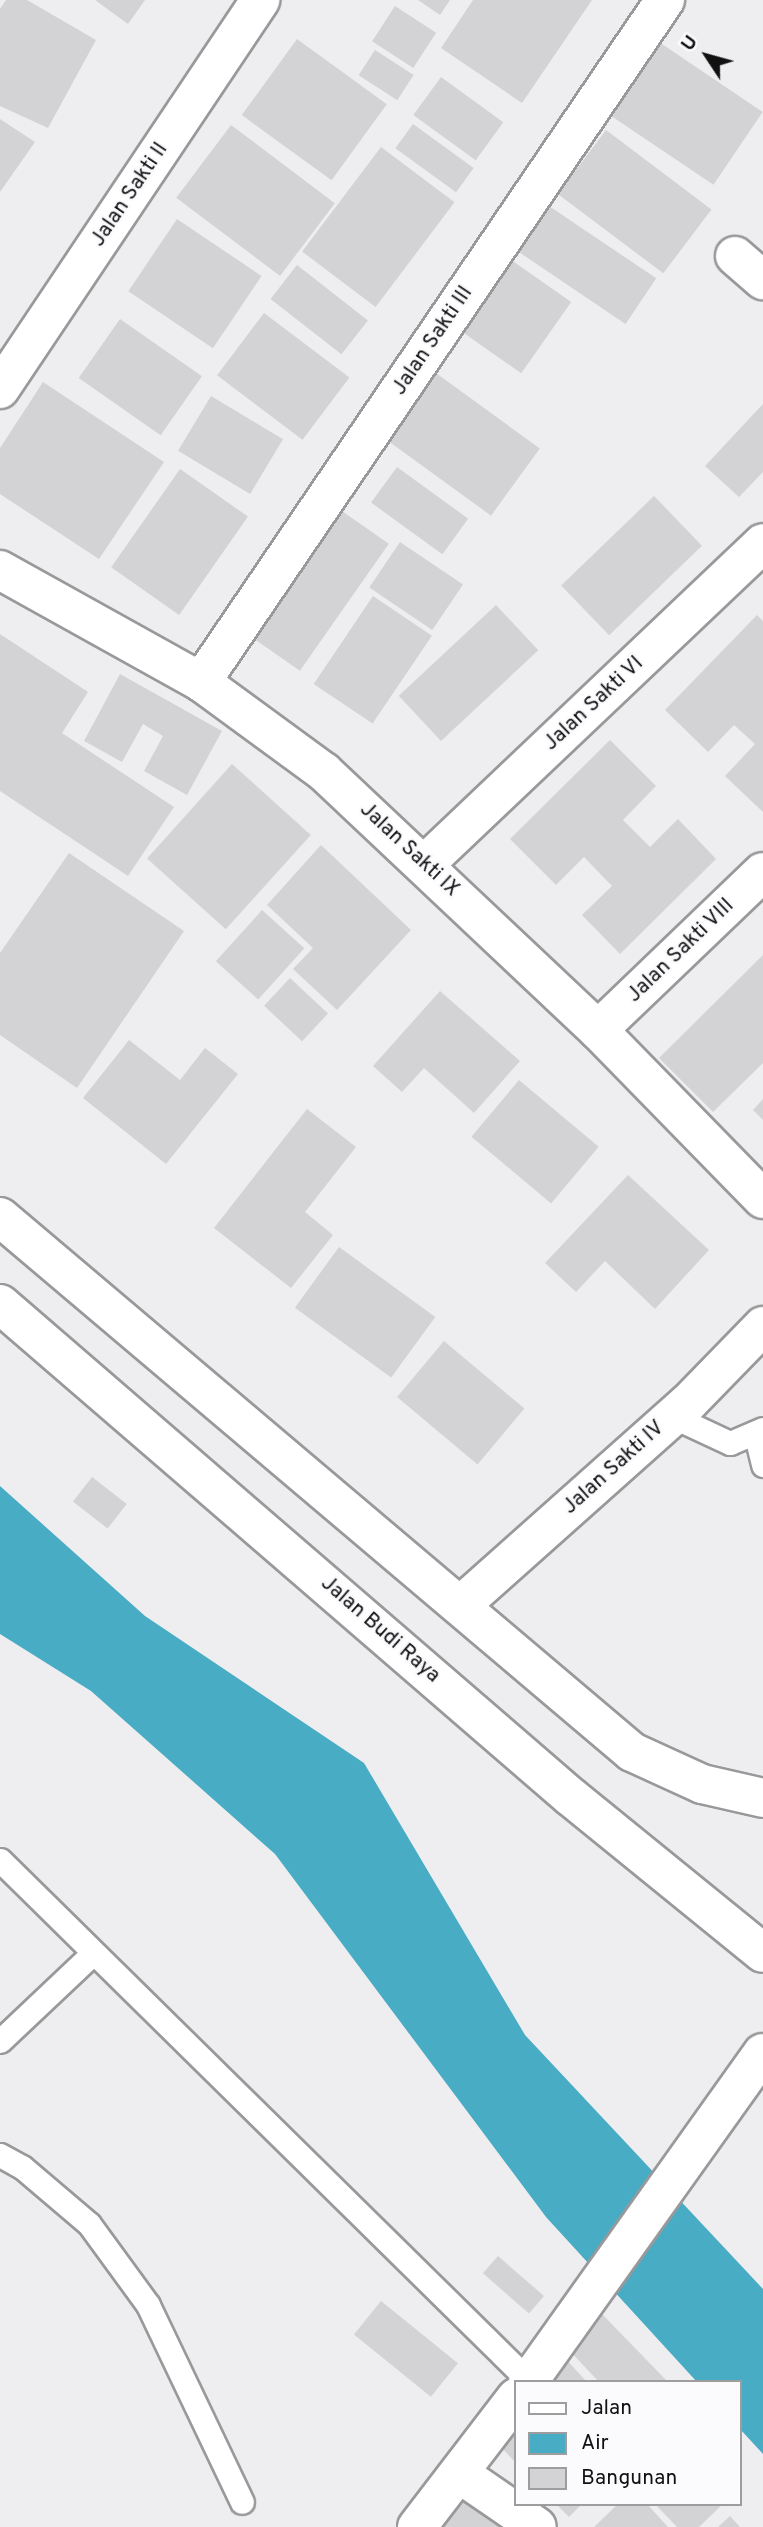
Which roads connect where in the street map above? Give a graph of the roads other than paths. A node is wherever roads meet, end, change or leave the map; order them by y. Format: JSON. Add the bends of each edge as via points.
{"nodes":[{"id":1,"x":260,"y":0,"type":"edge"},
{"id":2,"x":665,"y":0,"type":"edge"},
{"id":3,"x":0,"y":389,"type":"edge"},
{"id":4,"x":763,"y":543,"type":"edge"},
{"id":5,"x":0,"y":570,"type":"edge"},
{"id":6,"x":201,"y":682,"type":"junction"},
{"id":7,"x":425,"y":864,"type":"junction"},
{"id":8,"x":763,"y":872,"type":"edge"},
{"id":9,"x":598,"y":1030,"type":"junction"},
{"id":10,"x":763,"y":1199,"type":"edge"},
{"id":11,"x":0,"y":1217,"type":"edge"},
{"id":12,"x":0,"y":1304,"type":"edge"},
{"id":13,"x":763,"y":1326,"type":"edge"},
{"id":14,"x":672,"y":1416,"type":"junction"},
{"id":15,"x":759,"y":1433,"type":"edge"},
{"id":16,"x":763,"y":1465,"type":"edge"},
{"id":17,"x":461,"y":1605,"type":"junction"},
{"id":18,"x":763,"y":1798,"type":"edge"},
{"id":19,"x":0,"y":1860,"type":"edge"},
{"id":20,"x":93,"y":1952,"type":"junction"},
{"id":21,"x":763,"y":1953,"type":"edge"},
{"id":22,"x":0,"y":2041,"type":"edge"},
{"id":23,"x":763,"y":2053,"type":"edge"},
{"id":24,"x":0,"y":2155,"type":"edge"},
{"id":25,"x":527,"y":2380,"type":"edge"},
{"id":26,"x":529,"y":2380,"type":"edge"},
{"id":27,"x":514,"y":2401,"type":"edge"},
{"id":28,"x":460,"y":2474,"type":"junction"},
{"id":29,"x":242,"y":2502,"type":"dead end"},
{"id":30,"x":417,"y":2527,"type":"edge"},
{"id":31,"x":537,"y":2527,"type":"edge"}],
"edges":[{"from":1,"to":3,"type":"street","name":"Jalan Sakti II"},
{"from":2,"to":6,"type":"street","name":"Jalan Sakti III"},
{"from":4,"to":7,"type":"street","name":"Jalan Sakti VI"},
{"from":5,"to":6,"type":"street","name":"Jalan Sakti IX"},
{"from":6,"to":7,"type":"street","name":"Jalan Sakti IX","via":[[324,772]]},
{"from":7,"to":9,"type":"street","name":"Jalan Sakti IX"},
{"from":8,"to":9,"type":"street","name":"Jalan Sakti VIII"},
{"from":9,"to":10,"type":"street","name":"Jalan Sakti IX"},
{"from":11,"to":17,"type":"street"},
{"from":12,"to":21,"type":"street","name":"Jalan Budi Raya","via":[[572,1797]]},
{"from":13,"to":14,"type":"street","name":"Jalan Sakti IV"},
{"from":14,"to":15,"type":"lane","via":[[730,1443]]},
{"from":14,"to":17,"type":"street","name":"Jalan Sakti IV"},
{"from":15,"to":16,"type":"lane"},
{"from":17,"to":18,"type":"street","via":[[632,1752],[702,1784]]},
{"from":19,"to":20,"type":"lane"},
{"from":20,"to":22,"type":"lane"},
{"from":20,"to":25,"type":"lane"},
{"from":23,"to":26,"type":"street"},
{"from":24,"to":29,"type":"lane","via":[[89,2224],[148,2305]]},
{"from":27,"to":28,"type":"street"},
{"from":28,"to":30,"type":"street"},
{"from":28,"to":31,"type":"street"}]}
